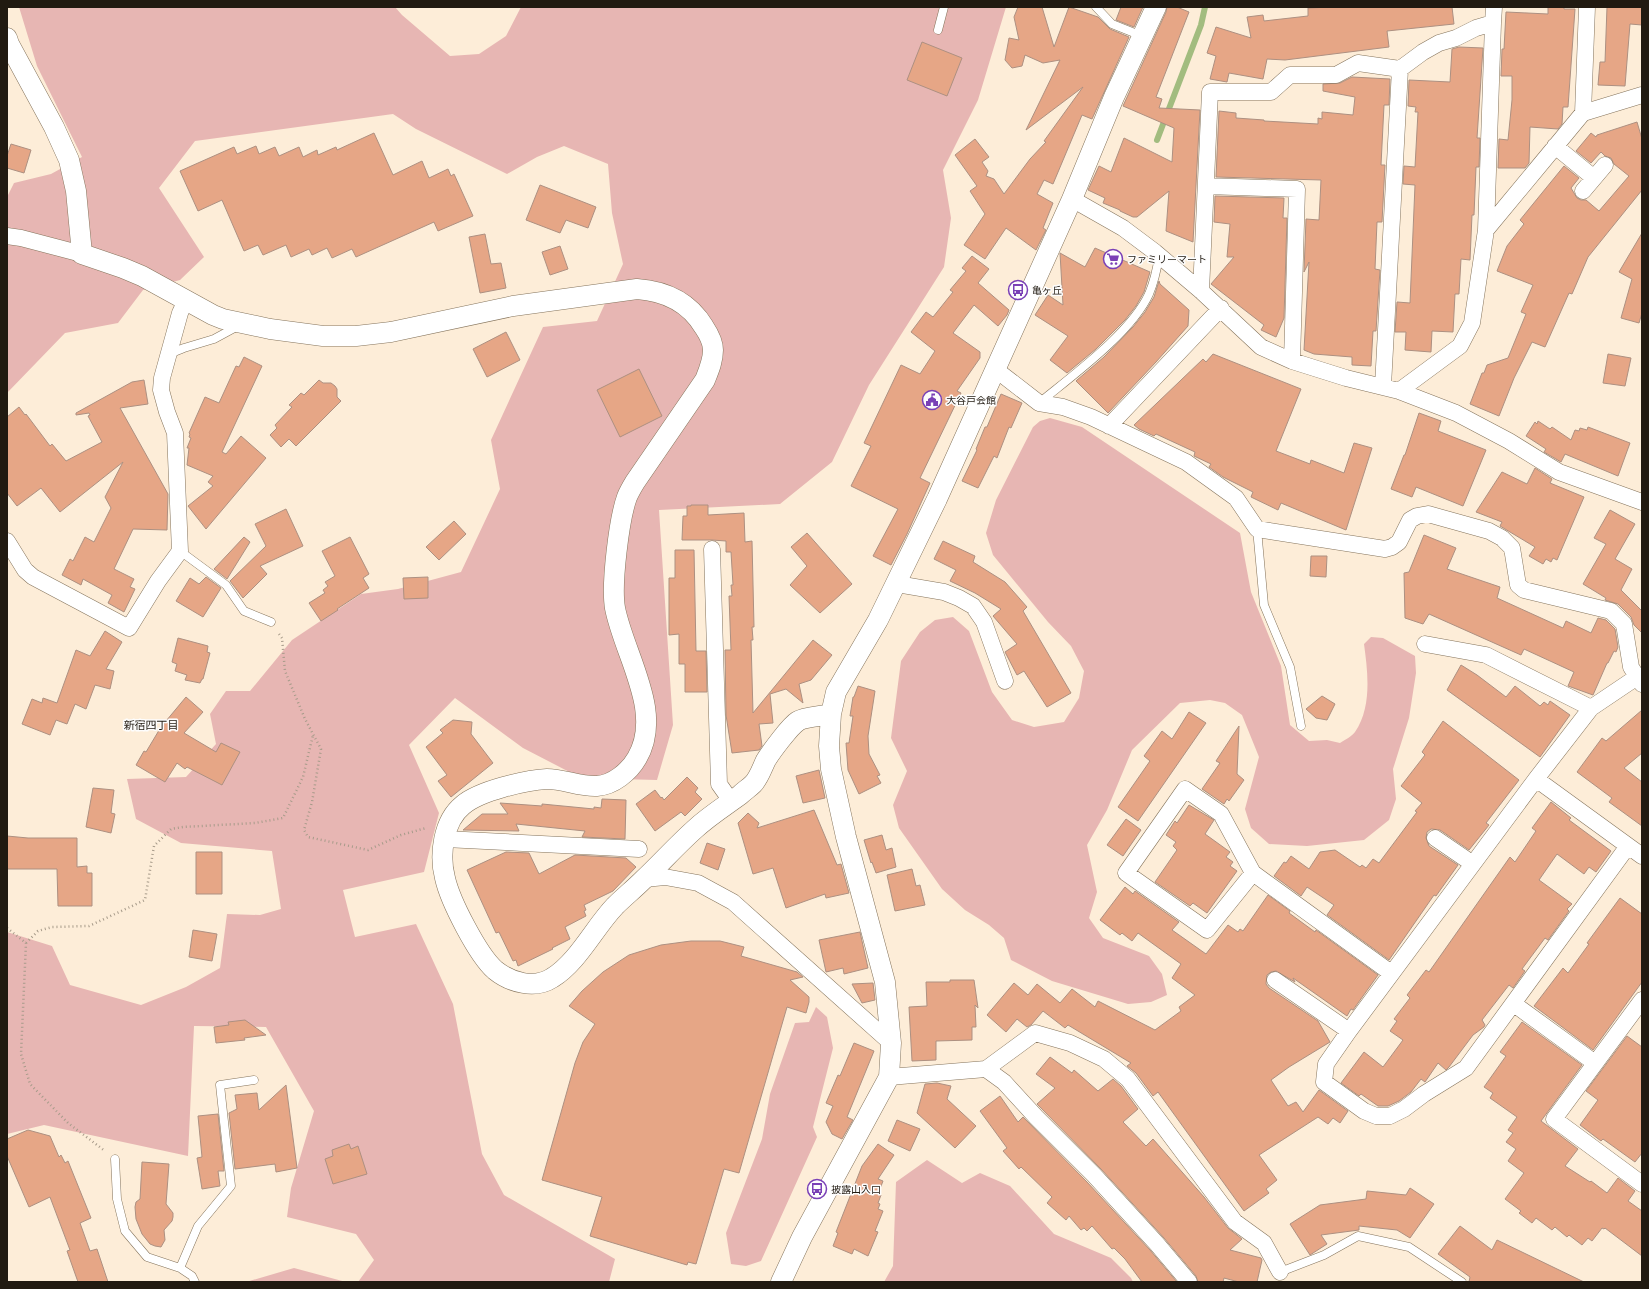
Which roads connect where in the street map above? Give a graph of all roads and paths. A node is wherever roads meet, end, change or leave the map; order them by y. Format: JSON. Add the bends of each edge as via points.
{"nodes":[{"id":1,"x":944,"y":7,"type":"edge"},
{"id":2,"x":1096,"y":7,"type":"edge"},
{"id":3,"x":1156,"y":7,"type":"edge"},
{"id":4,"x":1494,"y":7,"type":"edge"},
{"id":5,"x":1587,"y":7,"type":"edge"},
{"id":6,"x":1493,"y":23,"type":"junction"},
{"id":7,"x":938,"y":30,"type":"dead end"},
{"id":8,"x":1142,"y":36,"type":"junction"},
{"id":9,"x":7,"y":38,"type":"edge"},
{"id":10,"x":1400,"y":69,"type":"junction"},
{"id":11,"x":1642,"y":95,"type":"edge"},
{"id":12,"x":1583,"y":113,"type":"junction"},
{"id":13,"x":1555,"y":146,"type":"junction"},
{"id":14,"x":1605,"y":165,"type":"dead end"},
{"id":15,"x":1594,"y":178,"type":"junction"},
{"id":16,"x":1206,"y":186,"type":"junction"},
{"id":17,"x":1583,"y":191,"type":"dead end"},
{"id":18,"x":1072,"y":199,"type":"junction"},
{"id":19,"x":1486,"y":230,"type":"junction"},
{"id":20,"x":7,"y":236,"type":"edge"},
{"id":21,"x":82,"y":254,"type":"junction"},
{"id":22,"x":1160,"y":256,"type":"junction"},
{"id":23,"x":1202,"y":291,"type":"junction"},
{"id":24,"x":186,"y":300,"type":"junction"},
{"id":25,"x":1221,"y":308,"type":"junction"},
{"id":26,"x":242,"y":323,"type":"junction"},
{"id":27,"x":169,"y":354,"type":"junction"},
{"id":28,"x":1292,"y":361,"type":"junction"},
{"id":29,"x":995,"y":369,"type":"junction"},
{"id":30,"x":1383,"y":386,"type":"junction"},
{"id":31,"x":1399,"y":391,"type":"junction"},
{"id":32,"x":1039,"y":403,"type":"junction"},
{"id":33,"x":1109,"y":426,"type":"junction"},
{"id":34,"x":1641,"y":500,"type":"edge"},
{"id":35,"x":1257,"y":529,"type":"junction"},
{"id":36,"x":7,"y":541,"type":"edge"},
{"id":37,"x":712,"y":549,"type":"dead end"},
{"id":38,"x":180,"y":551,"type":"junction"},
{"id":39,"x":897,"y":584,"type":"junction"},
{"id":40,"x":270,"y":622,"type":"joint"},
{"id":41,"x":1425,"y":644,"type":"dead end"},
{"id":42,"x":1639,"y":680,"type":"edge"},
{"id":43,"x":1005,"y":682,"type":"dead end"},
{"id":44,"x":1591,"y":708,"type":"junction"},
{"id":45,"x":831,"y":714,"type":"junction"},
{"id":46,"x":1301,"y":726,"type":"dead end"},
{"id":47,"x":313,"y":735,"type":"junction"},
{"id":48,"x":1536,"y":779,"type":"junction"},
{"id":49,"x":731,"y":801,"type":"junction"},
{"id":50,"x":447,"y":833,"type":"junction"},
{"id":51,"x":1435,"y":838,"type":"dead end"},
{"id":52,"x":1628,"y":846,"type":"junction"},
{"id":53,"x":639,"y":849,"type":"dead end"},
{"id":54,"x":1642,"y":856,"type":"edge"},
{"id":55,"x":1473,"y":864,"type":"junction"},
{"id":56,"x":1253,"y":873,"type":"junction"},
{"id":57,"x":644,"y":879,"type":"junction"},
{"id":58,"x":7,"y":928,"type":"edge"},
{"id":59,"x":26,"y":943,"type":"junction"},
{"id":60,"x":1391,"y":973,"type":"junction"},
{"id":61,"x":1275,"y":980,"type":"dead end"},
{"id":62,"x":1642,"y":1000,"type":"edge"},
{"id":63,"x":1514,"y":1004,"type":"junction"},
{"id":64,"x":1349,"y":1031,"type":"junction"},
{"id":65,"x":891,"y":1043,"type":"junction"},
{"id":66,"x":1595,"y":1063,"type":"junction"},
{"id":67,"x":986,"y":1069,"type":"junction"},
{"id":68,"x":889,"y":1077,"type":"junction"},
{"id":69,"x":254,"y":1080,"type":"dead end"},
{"id":70,"x":115,"y":1159,"type":"joint"},
{"id":71,"x":1641,"y":1180,"type":"edge"},
{"id":72,"x":180,"y":1268,"type":"junction"},
{"id":73,"x":1280,"y":1272,"type":"joint"},
{"id":74,"x":195,"y":1282,"type":"edge"},
{"id":75,"x":781,"y":1282,"type":"edge"},
{"id":76,"x":1189,"y":1282,"type":"edge"},
{"id":77,"x":1462,"y":1282,"type":"edge"}],
"edges":[{"from":1,"to":7,"type":"lane"},
{"from":2,"to":8,"type":"lane","via":[[1112,24]]},
{"from":3,"to":8,"type":"street"},
{"from":4,"to":6,"type":"street"},
{"from":5,"to":12,"type":"street"},
{"from":6,"to":10,"type":"street","via":[[1440,43]]},
{"from":6,"to":19,"type":"street"},
{"from":8,"to":18,"type":"street"},
{"from":9,"to":21,"type":"street","via":[[69,160],[76,191]]},
{"from":10,"to":16,"type":"street","via":[[1358,63],[1336,75],[1290,75],[1272,92],[1210,92]]},
{"from":10,"to":30,"type":"street"},
{"from":11,"to":12,"type":"street"},
{"from":12,"to":13,"type":"street"},
{"from":13,"to":15,"type":"street"},
{"from":13,"to":19,"type":"street"},
{"from":14,"to":15,"type":"street"},
{"from":15,"to":17,"type":"street"},
{"from":16,"to":23,"type":"street"},
{"from":16,"to":28,"type":"street","via":[[1298,189]]},
{"from":18,"to":22,"type":"street","via":[[1123,228]]},
{"from":18,"to":29,"type":"street"},
{"from":19,"to":31,"type":"street","via":[[1472,323],[1460,346]]},
{"from":20,"to":21,"type":"street"},
{"from":21,"to":24,"type":"street","via":[[122,268]]},
{"from":22,"to":23,"type":"street"},
{"from":22,"to":32,"type":"lane","via":[[1148,296],[1128,324]]},
{"from":23,"to":25,"type":"street"},
{"from":24,"to":26,"type":"street","via":[[213,315]]},
{"from":24,"to":27,"type":"street"},
{"from":25,"to":28,"type":"street","via":[[1261,347]]},
{"from":25,"to":33,"type":"street"},
{"from":26,"to":27,"type":"lane","via":[[214,339]]},
{"from":26,"to":50,"type":"street","via":[[323,336],[356,336],[392,332],[513,306],[637,289],[654,290],[685,304],[698,317],[707,332],[713,348],[705,380],[634,482],[626,498],[621,524],[614,599],[647,717],[646,738],[636,758],[626,772],[612,783],[597,786],[550,779],[524,781],[480,796],[463,805],[454,816]]},
{"from":27,"to":38,"type":"street","via":[[161,390],[175,432]]},
{"from":28,"to":30,"type":"street","via":[[1346,378]]},
{"from":29,"to":32,"type":"street"},
{"from":29,"to":39,"type":"street"},
{"from":30,"to":31,"type":"street"},
{"from":31,"to":34,"type":"street","via":[[1456,413],[1509,441],[1559,472]]},
{"from":32,"to":33,"type":"street","via":[[1063,407]]},
{"from":33,"to":35,"type":"street","via":[[1186,462],[1236,498]]},
{"from":35,"to":42,"type":"street","via":[[1385,548],[1399,542],[1410,520],[1428,514],[1489,531],[1502,538],[1512,548],[1518,585],[1524,590],[1611,611],[1624,624],[1631,667]]},
{"from":35,"to":46,"type":"lane","via":[[1264,605],[1290,667]]},
{"from":36,"to":38,"type":"street","via":[[25,570],[33,577],[129,628]]},
{"from":37,"to":49,"type":"street","via":[[719,784]]},
{"from":38,"to":40,"type":"lane","via":[[226,585],[244,611]]},
{"from":39,"to":43,"type":"street","via":[[944,592],[973,606],[984,622]]},
{"from":39,"to":45,"type":"street","via":[[836,692]]},
{"from":40,"to":47,"type":"path","via":[[282,638],[285,670]]},
{"from":41,"to":44,"type":"street","via":[[1486,655]]},
{"from":42,"to":44,"type":"street"},
{"from":44,"to":48,"type":"street"},
{"from":45,"to":49,"type":"street","via":[[798,721],[772,750],[754,783]]},
{"from":45,"to":65,"type":"street","via":[[828,746],[831,769],[885,982]]},
{"from":47,"to":50,"type":"path","via":[[321,749],[312,802],[304,830],[308,837],[368,850],[424,828]]},
{"from":47,"to":59,"type":"path","via":[[303,777],[283,818],[255,824],[171,829],[154,846],[145,900],[89,926],[52,927],[38,931]]},
{"from":48,"to":52,"type":"street"},
{"from":48,"to":55,"type":"street"},
{"from":49,"to":57,"type":"street","via":[[696,828]]},
{"from":50,"to":53,"type":"street"},
{"from":50,"to":57,"type":"street","via":[[442,853],[443,868],[447,886],[458,912],[487,962],[498,973],[532,985],[551,978],[569,963],[614,907]]},
{"from":51,"to":55,"type":"street"},
{"from":52,"to":54,"type":"street"},
{"from":52,"to":63,"type":"street"},
{"from":55,"to":60,"type":"street"},
{"from":56,"to":56,"type":"street","via":[[1207,930],[1126,873],[1185,789],[1221,814]]},
{"from":56,"to":60,"type":"street"},
{"from":57,"to":65,"type":"street","via":[[665,877],[698,883],[733,902]]},
{"from":58,"to":59,"type":"path"},
{"from":59,"to":70,"type":"path","via":[[21,1054],[30,1084],[68,1123]]},
{"from":60,"to":64,"type":"street"},
{"from":61,"to":64,"type":"street"},
{"from":62,"to":66,"type":"street"},
{"from":63,"to":64,"type":"street","via":[[1466,1068],[1390,1116],[1376,1116],[1364,1111],[1324,1082],[1326,1064]]},
{"from":63,"to":66,"type":"street"},
{"from":65,"to":68,"type":"street"},
{"from":66,"to":71,"type":"street","via":[[1554,1119]]},
{"from":67,"to":68,"type":"street"},
{"from":67,"to":73,"type":"street","via":[[1035,1033],[1070,1043],[1104,1060],[1128,1079],[1236,1222],[1264,1243]]},
{"from":67,"to":76,"type":"street","via":[[1004,1082],[1094,1175]]},
{"from":68,"to":75,"type":"street","via":[[802,1237]]},
{"from":69,"to":72,"type":"lane","via":[[220,1085],[231,1186],[198,1226]]},
{"from":70,"to":72,"type":"lane","via":[[117,1199],[125,1230],[147,1257]]},
{"from":72,"to":74,"type":"lane","via":[[192,1276]]},
{"from":73,"to":77,"type":"lane","via":[[1324,1255],[1358,1236],[1409,1247]]}]}
